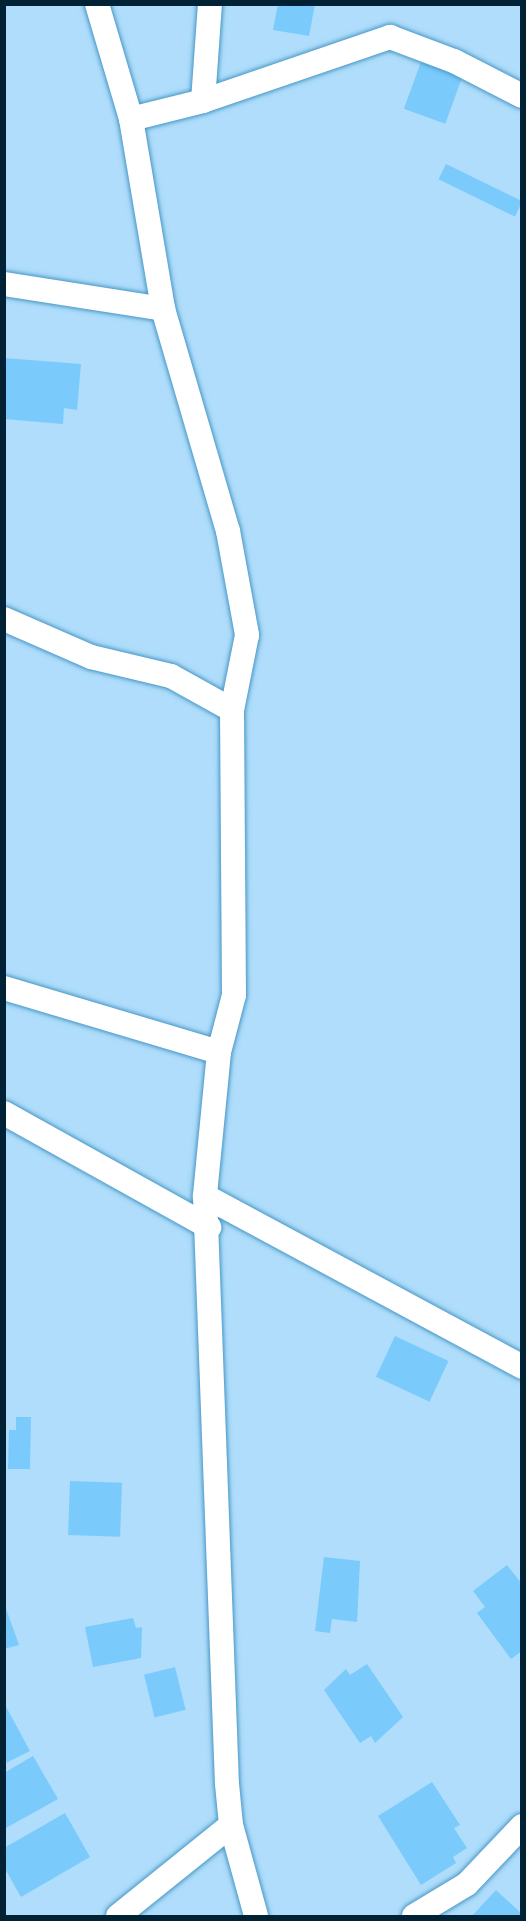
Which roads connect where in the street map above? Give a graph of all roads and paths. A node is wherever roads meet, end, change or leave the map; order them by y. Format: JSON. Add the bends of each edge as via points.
{"nodes":[{"id":1,"x":97,"y":4,"type":"edge"},
{"id":2,"x":210,"y":4,"type":"edge"},
{"id":3,"x":510,"y":83,"type":"edge"},
{"id":4,"x":522,"y":96,"type":"edge"},
{"id":5,"x":203,"y":101,"type":"junction"},
{"id":6,"x":131,"y":119,"type":"junction"},
{"id":7,"x":4,"y":284,"type":"edge"},
{"id":8,"x":163,"y":309,"type":"junction"},
{"id":9,"x":4,"y":619,"type":"edge"},
{"id":10,"x":232,"y":710,"type":"junction"},
{"id":11,"x":4,"y":988,"type":"edge"},
{"id":12,"x":219,"y":1052,"type":"junction"},
{"id":13,"x":4,"y":1113,"type":"edge"},
{"id":14,"x":205,"y":1196,"type":"junction"},
{"id":15,"x":209,"y":1227,"type":"junction"},
{"id":16,"x":522,"y":1367,"type":"edge"},
{"id":17,"x":231,"y":1825,"type":"junction"},
{"id":18,"x":522,"y":1826,"type":"edge"},
{"id":19,"x":118,"y":1917,"type":"edge"},
{"id":20,"x":256,"y":1917,"type":"edge"},
{"id":21,"x":414,"y":1917,"type":"edge"}],
"edges":[{"from":1,"to":6,"type":"street"},
{"from":2,"to":5,"type":"street"},
{"from":3,"to":4,"type":"street"},
{"from":3,"to":5,"type":"street","via":[[390,37]]},
{"from":5,"to":6,"type":"street"},
{"from":6,"to":8,"type":"street"},
{"from":7,"to":8,"type":"street"},
{"from":8,"to":10,"type":"street","via":[[239,579],[247,635]]},
{"from":9,"to":10,"type":"street","via":[[91,657],[171,676]]},
{"from":10,"to":12,"type":"street","via":[[234,995]]},
{"from":11,"to":12,"type":"street"},
{"from":12,"to":14,"type":"street"},
{"from":13,"to":15,"type":"street"},
{"from":14,"to":15,"type":"street"},
{"from":14,"to":16,"type":"street"},
{"from":15,"to":17,"type":"street"},
{"from":17,"to":19,"type":"street"},
{"from":17,"to":20,"type":"street"},
{"from":18,"to":21,"type":"street","via":[[467,1884]]}]}
